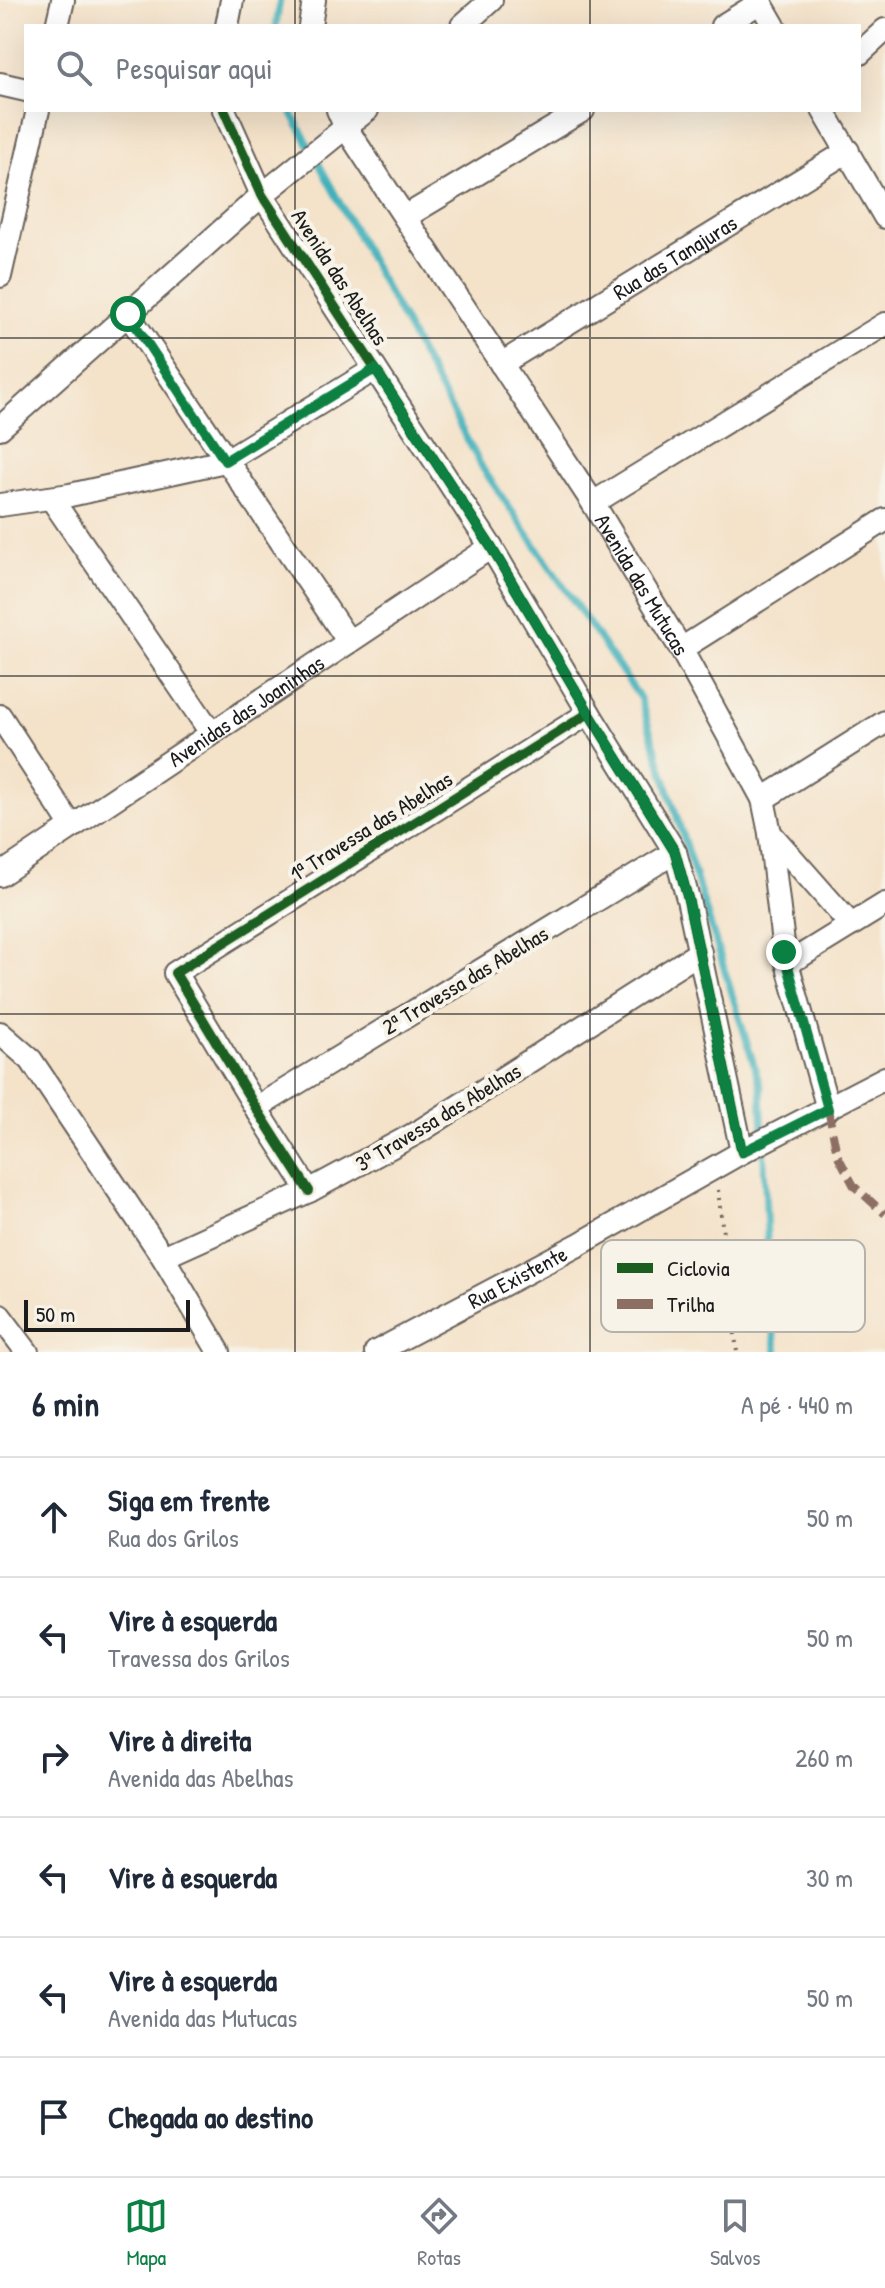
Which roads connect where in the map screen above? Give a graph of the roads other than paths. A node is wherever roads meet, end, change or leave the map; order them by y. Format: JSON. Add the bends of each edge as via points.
{"nodes":[{"id":1,"x":63,"y":0,"type":"edge"},
{"id":2,"x":232,"y":0,"type":"edge"},
{"id":3,"x":314,"y":0,"type":"edge"},
{"id":4,"x":491,"y":0,"type":"edge"},
{"id":5,"x":760,"y":1,"type":"edge"},
{"id":6,"x":57,"y":24,"type":"edge"},
{"id":7,"x":227,"y":24,"type":"edge"},
{"id":8,"x":310,"y":24,"type":"edge"},
{"id":9,"x":464,"y":24,"type":"edge"},
{"id":10,"x":725,"y":24,"type":"edge"},
{"id":11,"x":773,"y":24,"type":"edge"},
{"id":12,"x":885,"y":30,"type":"edge"},
{"id":13,"x":861,"y":52,"type":"edge"},
{"id":14,"x":0,"y":84,"type":"edge"},
{"id":15,"x":24,"y":90,"type":"edge"},
{"id":16,"x":38,"y":112,"type":"edge"},
{"id":17,"x":225,"y":112,"type":"edge"},
{"id":18,"x":361,"y":112,"type":"edge"},
{"id":19,"x":580,"y":112,"type":"edge"},
{"id":20,"x":824,"y":112,"type":"edge"},
{"id":21,"x":342,"y":119,"type":"edge"},
{"id":22,"x":848,"y":151,"type":"junction"},
{"id":23,"x":262,"y":195,"type":"junction"},
{"id":24,"x":405,"y":217,"type":"junction"},
{"id":25,"x":885,"y":217,"type":"edge"},
{"id":26,"x":1,"y":265,"type":"edge"},
{"id":27,"x":128,"y":314,"type":"junction"},
{"id":28,"x":885,"y":324,"type":"edge"},
{"id":29,"x":501,"y":364,"type":"junction"},
{"id":30,"x":375,"y":369,"type":"junction"},
{"id":31,"x":0,"y":428,"type":"edge"},
{"id":32,"x":225,"y":461,"type":"junction"},
{"id":33,"x":51,"y":498,"type":"junction"},
{"id":34,"x":593,"y":503,"type":"junction"},
{"id":35,"x":0,"y":505,"type":"edge"},
{"id":36,"x":885,"y":520,"type":"edge"},
{"id":37,"x":491,"y":547,"type":"junction"},
{"id":38,"x":349,"y":642,"type":"junction"},
{"id":39,"x":681,"y":649,"type":"junction"},
{"id":40,"x":589,"y":713,"type":"junction"},
{"id":41,"x":0,"y":716,"type":"edge"},
{"id":42,"x":885,"y":722,"type":"edge"},
{"id":43,"x":212,"y":734,"type":"junction"},
{"id":44,"x":763,"y":799,"type":"junction"},
{"id":45,"x":72,"y":827,"type":"junction"},
{"id":46,"x":770,"y":833,"type":"junction"},
{"id":47,"x":675,"y":852,"type":"junction"},
{"id":48,"x":0,"y":875,"type":"edge"},
{"id":49,"x":885,"y":904,"type":"edge"},
{"id":50,"x":851,"y":925,"type":"junction"},
{"id":51,"x":700,"y":952,"type":"junction"},
{"id":52,"x":799,"y":957,"type":"dead end"},
{"id":53,"x":0,"y":1033,"type":"edge"},
{"id":54,"x":885,"y":1078,"type":"edge"},
{"id":55,"x":256,"y":1108,"type":"junction"},
{"id":56,"x":828,"y":1109,"type":"junction"},
{"id":57,"x":745,"y":1150,"type":"junction"},
{"id":58,"x":309,"y":1191,"type":"junction"},
{"id":59,"x":163,"y":1257,"type":"junction"},
{"id":60,"x":3,"y":1326,"type":"edge"},
{"id":61,"x":27,"y":1352,"type":"edge"},
{"id":62,"x":219,"y":1352,"type":"edge"},
{"id":63,"x":376,"y":1352,"type":"edge"}],
"edges":[{"from":1,"to":6,"type":"street"},
{"from":2,"to":7,"type":"street"},
{"from":3,"to":8,"type":"street"},
{"from":4,"to":9,"type":"street"},
{"from":5,"to":10,"type":"street"},
{"from":5,"to":11,"type":"street"},
{"from":12,"to":13,"type":"street"},
{"from":14,"to":15,"type":"street"},
{"from":16,"to":26,"type":"street"},
{"from":17,"to":23,"type":"street","name":"Avenida das Abelhas"},
{"from":18,"to":21,"type":"street"},
{"from":19,"to":24,"type":"street"},
{"from":20,"to":22,"type":"street"},
{"from":21,"to":23,"type":"street","via":[[325,144]]},
{"from":21,"to":24,"type":"street","name":"Avenida das Mutucas"},
{"from":22,"to":25,"type":"street"},
{"from":22,"to":29,"type":"street","name":"Rua das Tanajuras"},
{"from":23,"to":27,"type":"street"},
{"from":23,"to":30,"type":"street","name":"Avenida das Abelhas"},
{"from":24,"to":29,"type":"street","name":"Avenida das Mutucas"},
{"from":27,"to":31,"type":"street"},
{"from":27,"to":32,"type":"street"},
{"from":28,"to":34,"type":"street"},
{"from":29,"to":34,"type":"street","name":"Avenida das Mutucas"},
{"from":30,"to":32,"type":"street"},
{"from":30,"to":37,"type":"street","name":"Avenida das Abelhas"},
{"from":32,"to":33,"type":"street"},
{"from":32,"to":38,"type":"street"},
{"from":33,"to":35,"type":"street"},
{"from":33,"to":43,"type":"street"},
{"from":34,"to":39,"type":"street","name":"Avenida das Mutucas"},
{"from":36,"to":39,"type":"street"},
{"from":37,"to":38,"type":"street","name":"Avenidas das Joaninhas"},
{"from":37,"to":40,"type":"street","name":"Avenida das Abelhas"},
{"from":38,"to":43,"type":"street","name":"Avenidas das Joaninhas"},
{"from":39,"to":44,"type":"street","name":"Avenida das Mutucas"},
{"from":40,"to":47,"type":"street","name":"Avenida das Abelhas"},
{"from":40,"to":55,"type":"street","name":"1ª Travessa das Abelhas","via":[[175,973]]},
{"from":41,"to":45,"type":"street"},
{"from":42,"to":44,"type":"street"},
{"from":43,"to":45,"type":"street","name":"Avenidas das Joaninhas"},
{"from":44,"to":46,"type":"street","name":"Avenida das Mutucas"},
{"from":45,"to":48,"type":"street","name":"Avenidas das Joaninhas"},
{"from":46,"to":50,"type":"street"},
{"from":46,"to":56,"type":"street","name":"Avenida das Mutucas","via":[[784,952]]},
{"from":47,"to":51,"type":"street","name":"Avenida das Abelhas"},
{"from":47,"to":55,"type":"street","name":"2ª Travessa das Abelhas"},
{"from":49,"to":50,"type":"street"},
{"from":50,"to":52,"type":"street"},
{"from":51,"to":57,"type":"street","name":"Avenida das Abelhas"},
{"from":51,"to":58,"type":"street","name":"3ª Travessa das Abelhas","via":[[420,1131]]},
{"from":53,"to":59,"type":"street","via":[[31,1060]]},
{"from":54,"to":56,"type":"street"},
{"from":55,"to":58,"type":"street"},
{"from":56,"to":57,"type":"street","name":"Rua Existente"},
{"from":57,"to":63,"type":"street","name":"Rua Existente"},
{"from":58,"to":59,"type":"street","name":"3ª Travessa das Abelhas"},
{"from":59,"to":62,"type":"street"},
{"from":60,"to":61,"type":"street"}]}
